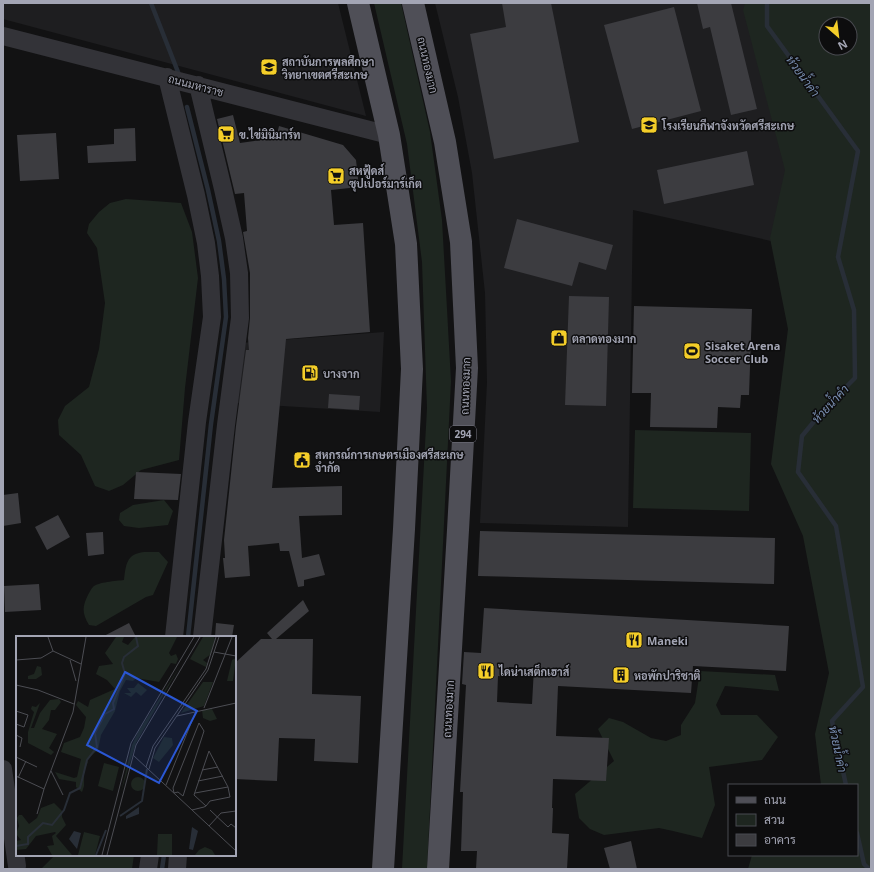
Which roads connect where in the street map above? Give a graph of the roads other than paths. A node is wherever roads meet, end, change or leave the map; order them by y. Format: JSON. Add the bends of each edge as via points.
{"nodes":[{"id":1,"x":358,"y":3,"type":"edge"},
{"id":2,"x":413,"y":3,"type":"edge"},
{"id":3,"x":3,"y":36,"type":"edge"},
{"id":4,"x":167,"y":78,"type":"junction"},
{"id":5,"x":198,"y":86,"type":"junction"},
{"id":6,"x":389,"y":135,"type":"junction"},
{"id":7,"x":174,"y":636,"type":"edge"},
{"id":8,"x":202,"y":636,"type":"edge"},
{"id":9,"x":3,"y":769,"type":"edge"},
{"id":10,"x":16,"y":841,"type":"edge"},
{"id":11,"x":150,"y":856,"type":"edge"},
{"id":12,"x":178,"y":856,"type":"edge"},
{"id":13,"x":148,"y":869,"type":"edge"},
{"id":14,"x":177,"y":869,"type":"edge"},
{"id":15,"x":383,"y":869,"type":"edge"},
{"id":16,"x":438,"y":869,"type":"edge"}],
"edges":[{"from":1,"to":6,"type":"main road"},
{"from":2,"to":16,"type":"main road","name":"ถนนทองมาก","number":"294","via":[[445,142],[461,242],[467,368]]},
{"from":3,"to":4,"type":"street","name":"ถนนมหาราช"},
{"from":4,"to":5,"type":"street","name":"ถนนมหาราช"},
{"from":4,"to":7,"type":"street","via":[[206,243],[212,317]]},
{"from":5,"to":6,"type":"street","name":"ถนนมหาราช"},
{"from":5,"to":8,"type":"street","via":[[234,238],[239,273],[240,318]]},
{"from":6,"to":15,"type":"main road","via":[[406,244],[412,369]]},
{"from":9,"to":10,"type":"street"},
{"from":11,"to":13,"type":"street"},
{"from":12,"to":14,"type":"street"}]}
